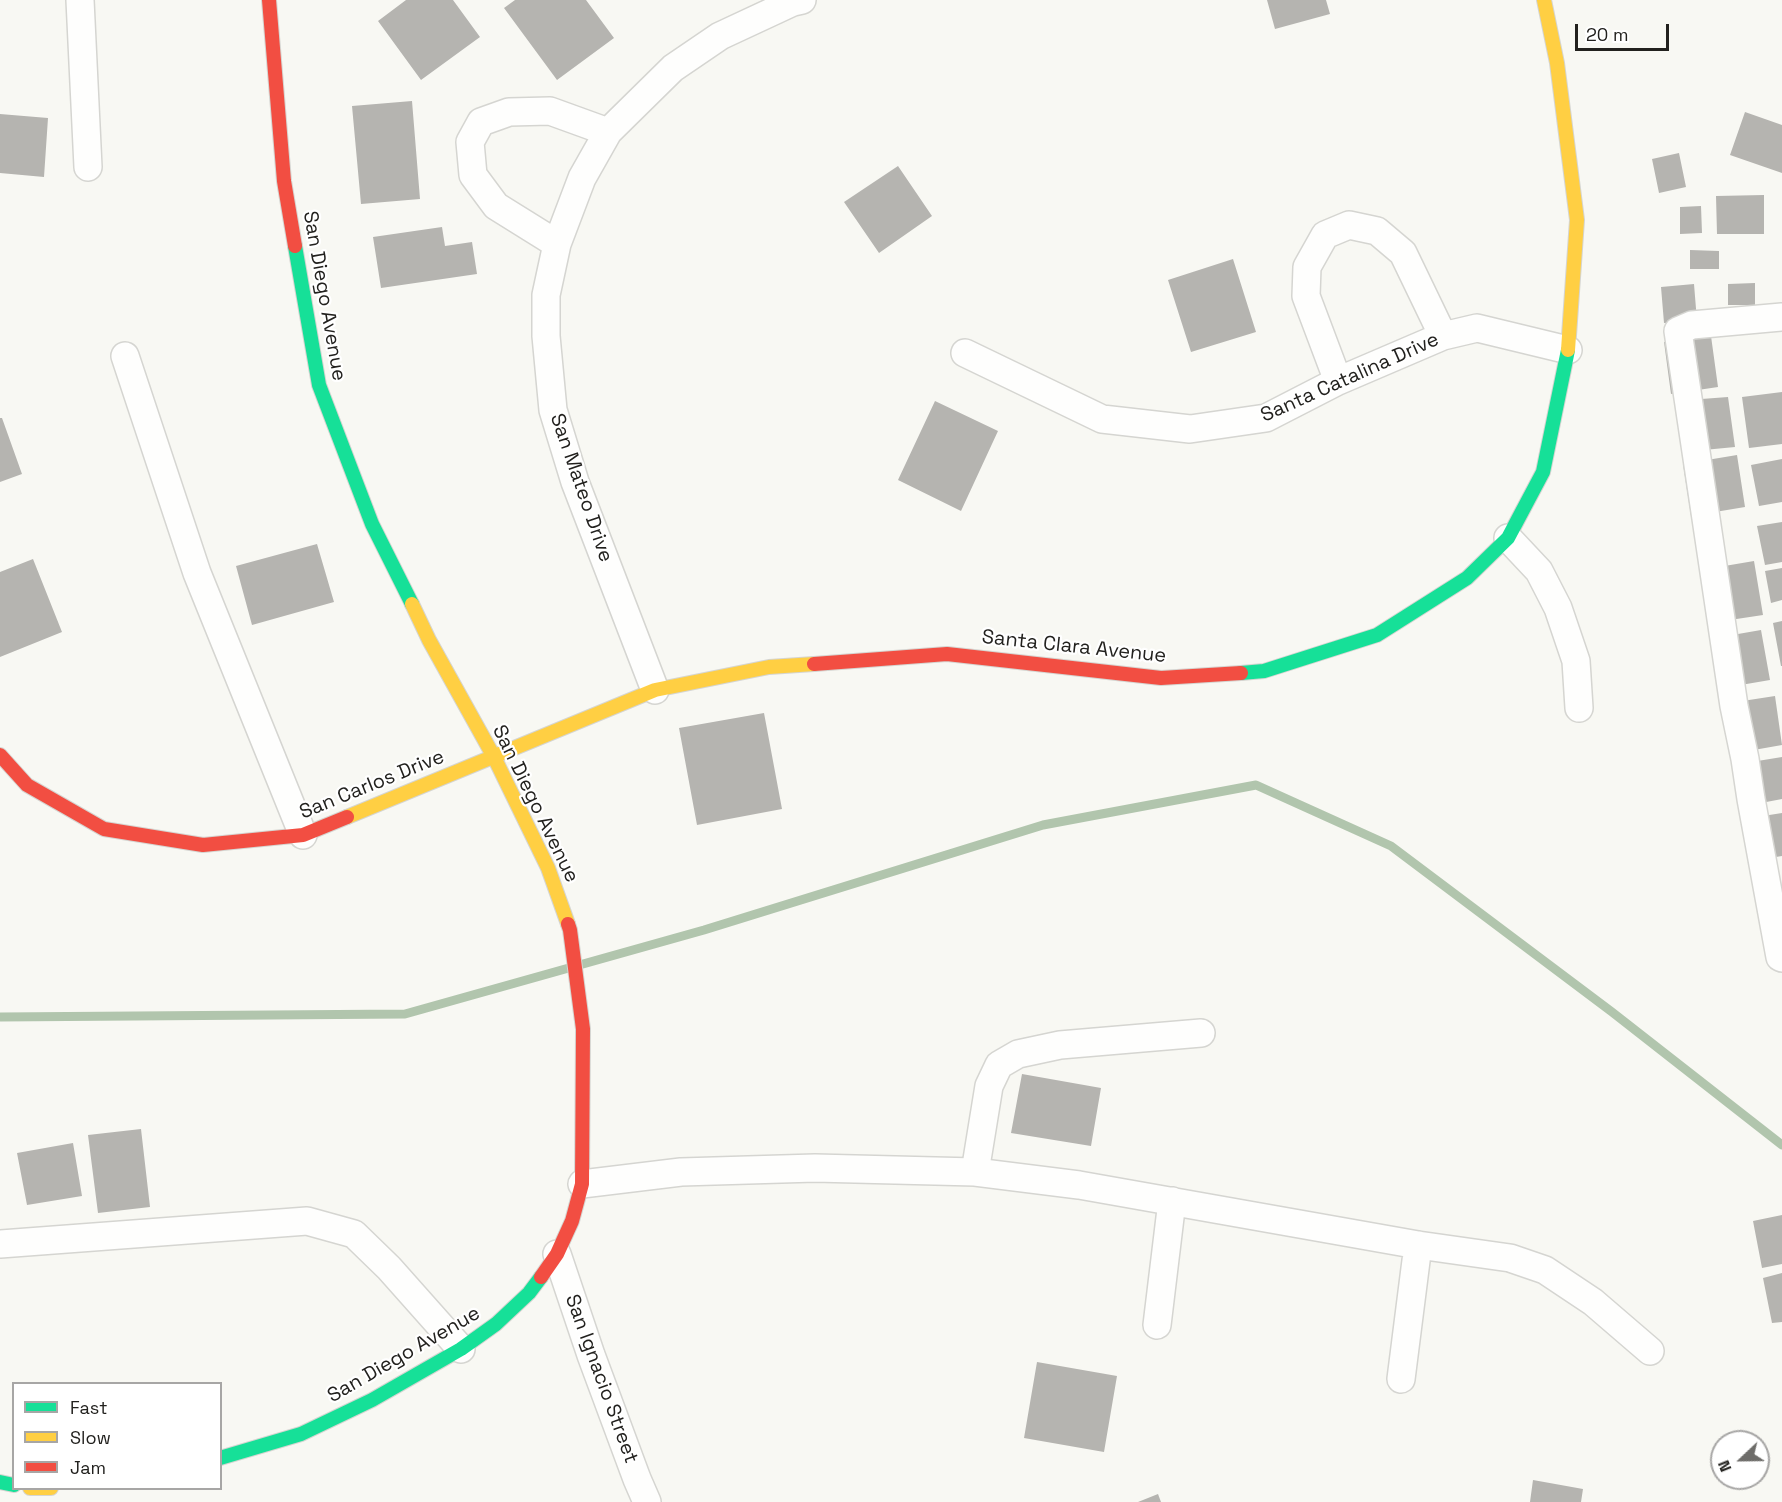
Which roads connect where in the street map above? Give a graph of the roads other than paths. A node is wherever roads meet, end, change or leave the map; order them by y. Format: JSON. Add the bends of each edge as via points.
{"nodes":[{"id":1,"x":80,"y":0,"type":"edge"},
{"id":2,"x":269,"y":0,"type":"edge"},
{"id":3,"x":802,"y":0,"type":"edge"},
{"id":4,"x":1544,"y":0,"type":"edge"},
{"id":5,"x":608,"y":132,"type":"junction"},
{"id":6,"x":88,"y":167,"type":"dead end"},
{"id":7,"x":557,"y":244,"type":"junction"},
{"id":8,"x":1782,"y":317,"type":"edge"},
{"id":9,"x":1443,"y":336,"type":"junction"},
{"id":10,"x":1568,"y":350,"type":"junction"},
{"id":11,"x":965,"y":353,"type":"dead end"},
{"id":12,"x":125,"y":356,"type":"dead end"},
{"id":13,"x":1338,"y":381,"type":"junction"},
{"id":14,"x":1508,"y":538,"type":"junction"},
{"id":15,"x":655,"y":690,"type":"junction"},
{"id":16,"x":1579,"y":708,"type":"dead end"},
{"id":17,"x":0,"y":755,"type":"edge"},
{"id":18,"x":494,"y":757,"type":"junction"},
{"id":19,"x":303,"y":835,"type":"junction"},
{"id":20,"x":1782,"y":958,"type":"edge"},
{"id":21,"x":1202,"y":1033,"type":"dead end"},
{"id":22,"x":975,"y":1172,"type":"junction"},
{"id":23,"x":582,"y":1184,"type":"junction"},
{"id":24,"x":1172,"y":1201,"type":"junction"},
{"id":25,"x":0,"y":1244,"type":"edge"},
{"id":26,"x":1418,"y":1245,"type":"junction"},
{"id":27,"x":557,"y":1254,"type":"junction"},
{"id":28,"x":1157,"y":1325,"type":"dead end"},
{"id":29,"x":461,"y":1349,"type":"junction"},
{"id":30,"x":1650,"y":1351,"type":"dead end"},
{"id":31,"x":1401,"y":1379,"type":"dead end"},
{"id":32,"x":222,"y":1457,"type":"edge"},
{"id":33,"x":647,"y":1502,"type":"edge"}],
"edges":[{"from":1,"to":6,"type":"street"},
{"from":2,"to":18,"type":"street","name":"San Diego Avenue","via":[[284,182],[319,386],[372,524],[429,640]]},
{"from":3,"to":5,"type":"street","name":"San Mateo Drive","via":[[720,36],[673,68]]},
{"from":4,"to":10,"type":"street","name":"Santa Clara Avenue","via":[[1557,63],[1577,220]]},
{"from":5,"to":7,"type":"street","name":"San Mateo Drive","via":[[582,178]]},
{"from":5,"to":7,"type":"street","via":[[550,111],[509,112],[481,122],[470,142],[473,175],[496,206]]},
{"from":7,"to":15,"type":"street","name":"San Mateo Drive","via":[[546,295],[553,410],[574,482]]},
{"from":8,"to":20,"type":"street","via":[[1692,325],[1678,331],[1734,706]]},
{"from":9,"to":10,"type":"street","name":"Santa Catalina Drive","via":[[1477,328]]},
{"from":9,"to":13,"type":"street","name":"Santa Catalina Drive"},
{"from":9,"to":13,"type":"street","via":[[1403,253],[1377,231],[1349,225],[1325,235],[1307,267],[1306,296]]},
{"from":10,"to":14,"type":"street","name":"Santa Clara Avenue","via":[[1543,472]]},
{"from":11,"to":13,"type":"street","name":"Santa Catalina Drive","via":[[1102,419],[1191,429],[1266,418]]},
{"from":12,"to":19,"type":"street","via":[[197,573]]},
{"from":14,"to":15,"type":"street","name":"Santa Clara Avenue","via":[[1467,578],[1377,635],[1264,671],[1161,678],[947,654],[769,667]]},
{"from":14,"to":16,"type":"street","via":[[1539,571],[1558,608],[1576,661]]},
{"from":15,"to":18,"type":"street","name":"Santa Clara Avenue"},
{"from":17,"to":19,"type":"street","name":"San Carlos Drive","via":[[27,785],[104,829],[203,845]]},
{"from":18,"to":19,"type":"street","name":"San Carlos Drive"},
{"from":18,"to":23,"type":"street","name":"San Diego Avenue","via":[[549,868],[570,930],[583,1029]]},
{"from":21,"to":22,"type":"street","via":[[1060,1045],[1018,1054],[999,1065],[989,1086]]},
{"from":22,"to":23,"type":"street","via":[[815,1168],[681,1172]]},
{"from":22,"to":24,"type":"street"},
{"from":23,"to":27,"type":"street","name":"San Diego Avenue","via":[[572,1221]]},
{"from":24,"to":26,"type":"street"},
{"from":24,"to":28,"type":"street"},
{"from":25,"to":29,"type":"street","via":[[307,1221],[354,1234]]},
{"from":26,"to":30,"type":"street","via":[[1510,1258],[1545,1270],[1593,1302]]},
{"from":26,"to":31,"type":"street"},
{"from":27,"to":29,"type":"street","name":"San Diego Avenue","via":[[529,1293]]},
{"from":27,"to":33,"type":"street","name":"San Ignacio Street"},
{"from":29,"to":32,"type":"street","name":"San Diego Avenue","via":[[372,1400],[301,1434]]}]}
